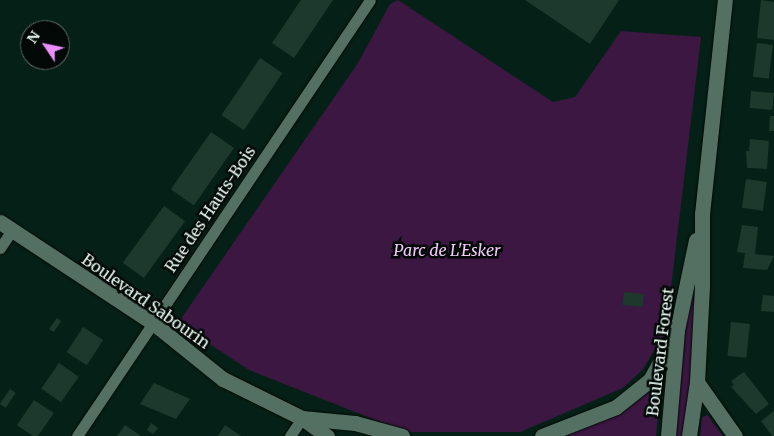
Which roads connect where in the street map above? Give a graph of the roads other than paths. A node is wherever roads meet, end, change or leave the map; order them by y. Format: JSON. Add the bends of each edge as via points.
{"nodes":[{"id":1,"x":370,"y":0,"type":"edge"},
{"id":2,"x":725,"y":0,"type":"edge"},
{"id":3,"x":702,"y":214,"type":"junction"},
{"id":4,"x":6,"y":226,"type":"edge"},
{"id":5,"x":0,"y":248,"type":"edge"},
{"id":6,"x":152,"y":323,"type":"junction"},
{"id":7,"x":677,"y":330,"type":"junction"},
{"id":8,"x":697,"y":382,"type":"junction"},
{"id":9,"x":302,"y":418,"type":"junction"},
{"id":10,"x":77,"y":436,"type":"edge"},
{"id":11,"x":290,"y":436,"type":"edge"},
{"id":12,"x":327,"y":436,"type":"edge"},
{"id":13,"x":402,"y":436,"type":"edge"},
{"id":14,"x":542,"y":436,"type":"edge"},
{"id":15,"x":668,"y":436,"type":"edge"},
{"id":16,"x":689,"y":436,"type":"edge"},
{"id":17,"x":735,"y":436,"type":"edge"}],
"edges":[{"from":1,"to":6,"type":"street","name":"Rue des Hauts-Bois"},
{"from":2,"to":3,"type":"street","name":"Boulevard Forest"},
{"from":3,"to":7,"type":"street","name":"Boulevard Forest"},
{"from":3,"to":8,"type":"street","name":"Boulevard Forest"},
{"from":4,"to":5,"type":"street"},
{"from":4,"to":6,"type":"street","name":"Boulevard Sabourin"},
{"from":6,"to":9,"type":"street","name":"Boulevard Sabourin","via":[[223,378]]},
{"from":6,"to":10,"type":"street","name":"Rue des Hauts-Bois"},
{"from":7,"to":14,"type":"street","via":[[650,380],[616,406]]},
{"from":7,"to":15,"type":"street","name":"Boulevard Forest"},
{"from":8,"to":16,"type":"street","name":"Boulevard Forest"},
{"from":8,"to":17,"type":"street"},
{"from":9,"to":11,"type":"street"},
{"from":9,"to":12,"type":"street","name":"Boulevard Sabourin"},
{"from":9,"to":13,"type":"street","name":"Boulevard Sabourin","via":[[355,423]]}]}
